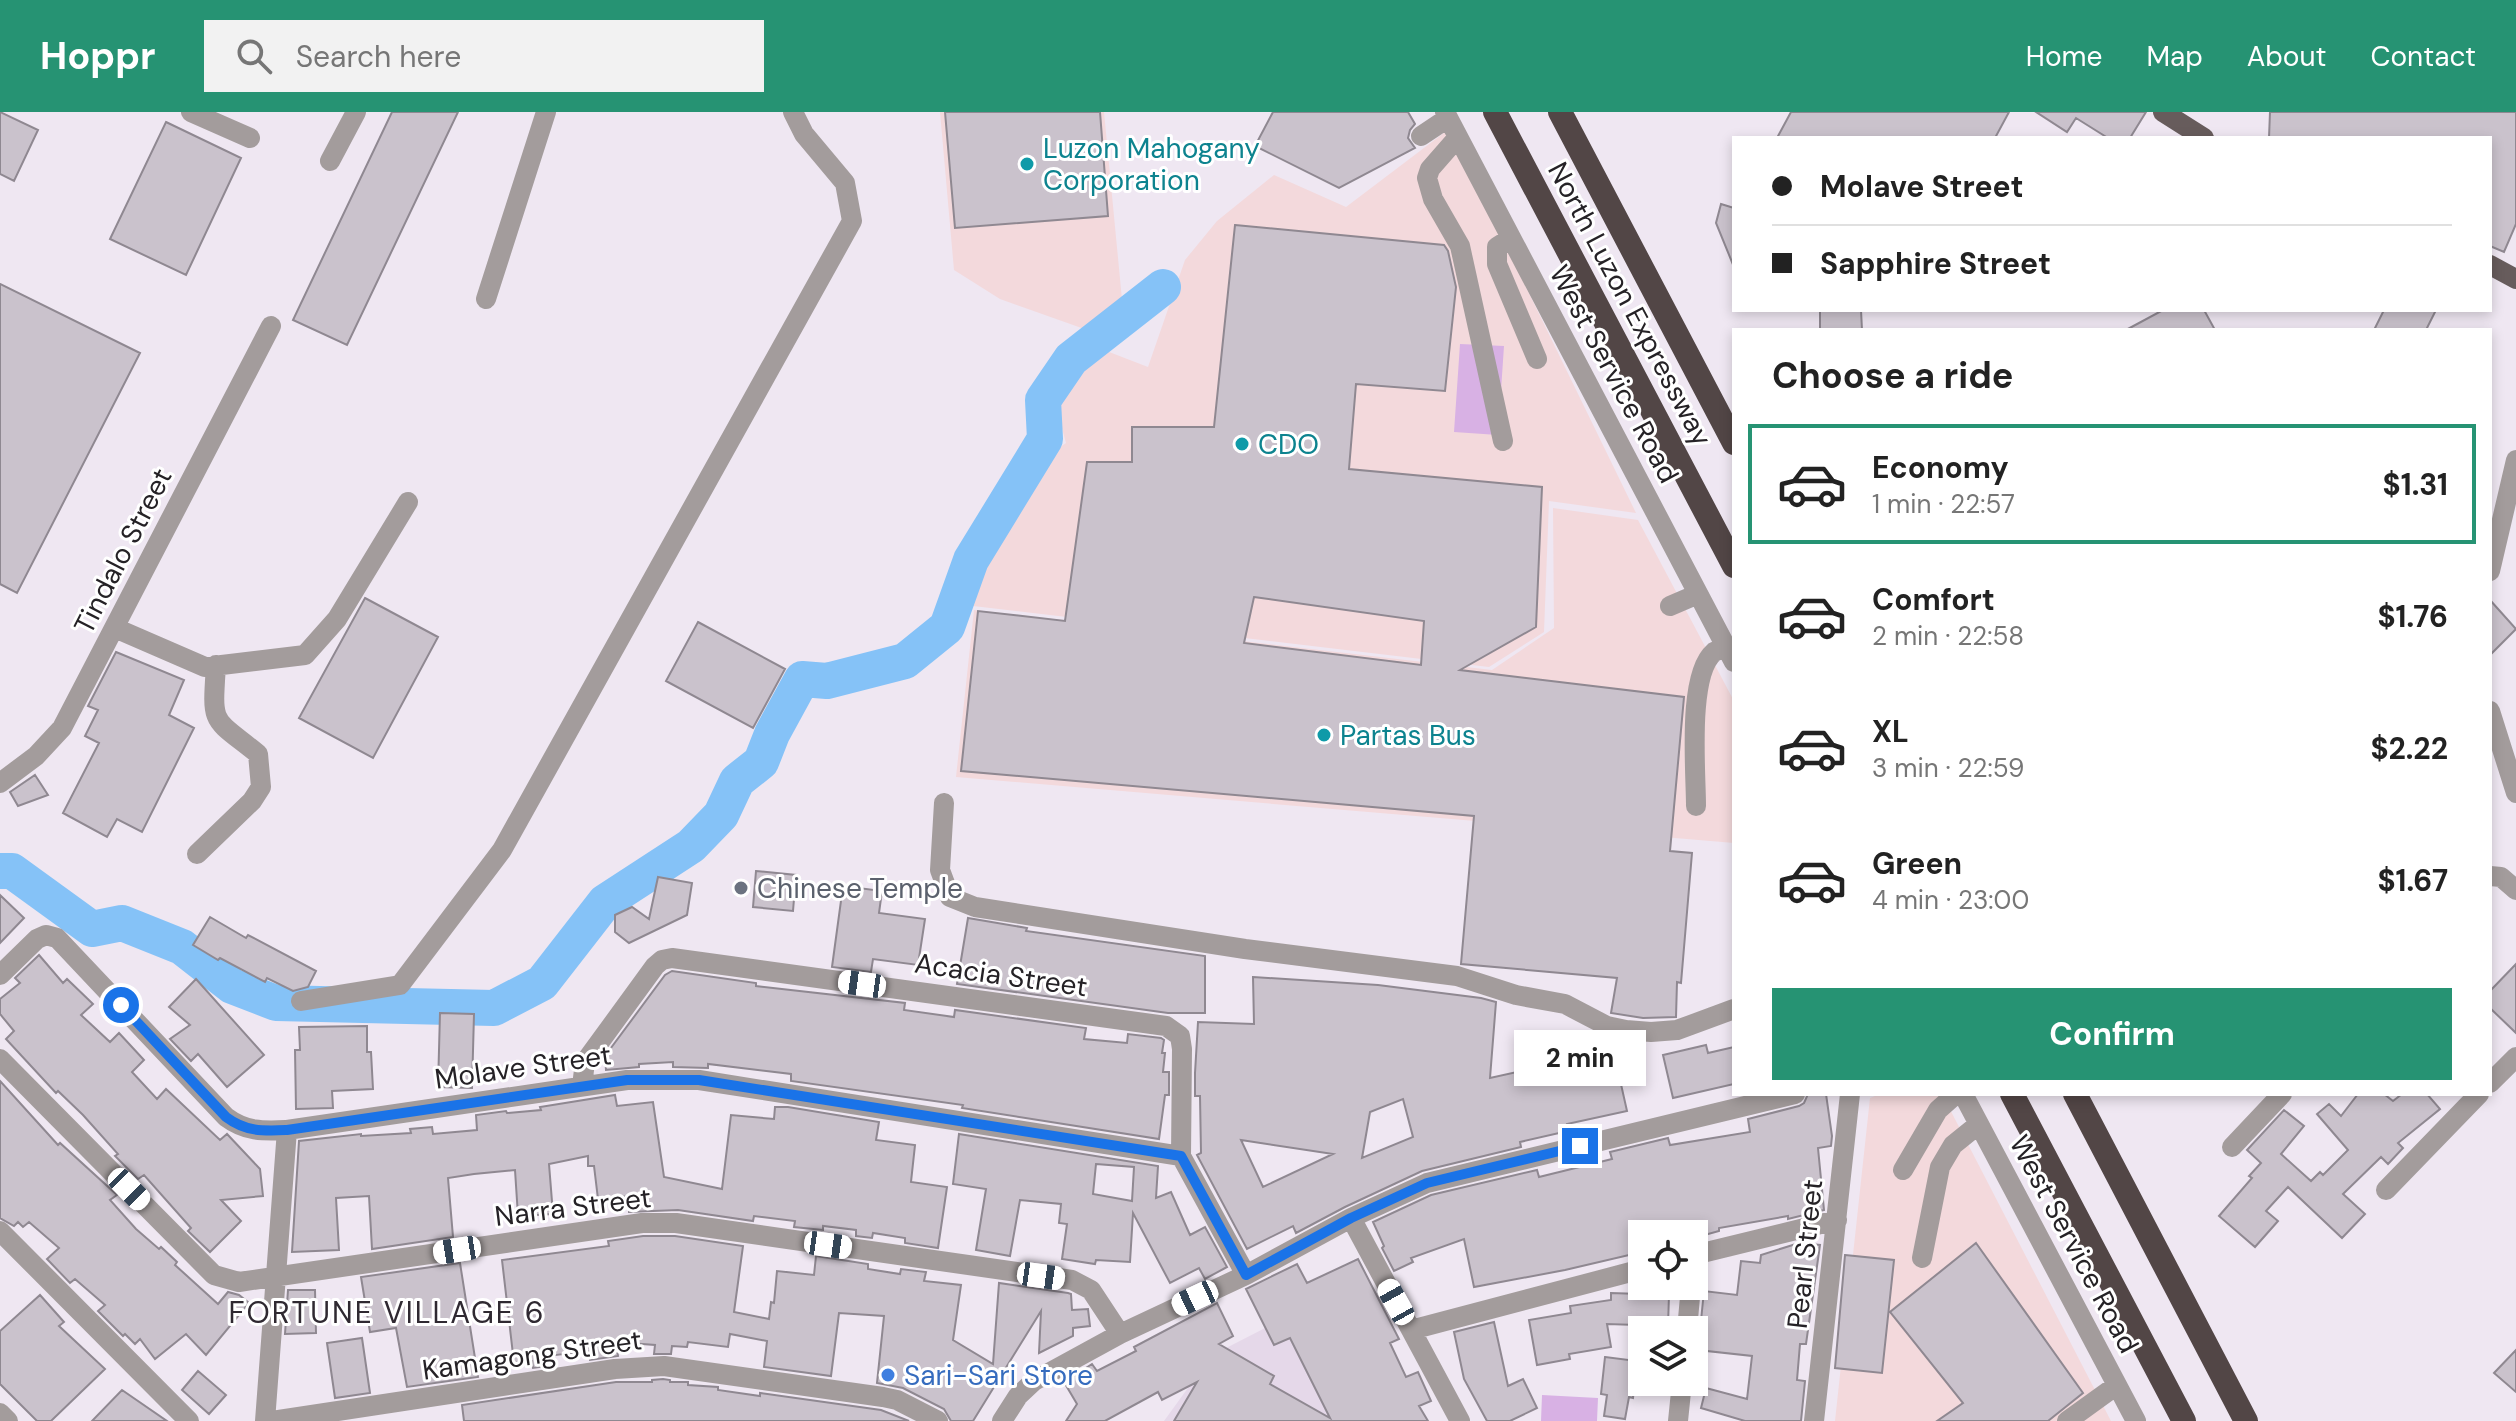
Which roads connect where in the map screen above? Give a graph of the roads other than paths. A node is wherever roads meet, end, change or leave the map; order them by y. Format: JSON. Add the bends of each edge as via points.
{"nodes":[{"id":1,"x":191,"y":112,"type":"edge"},
{"id":2,"x":356,"y":112,"type":"edge"},
{"id":3,"x":546,"y":112,"type":"edge"},
{"id":4,"x":793,"y":112,"type":"edge"},
{"id":5,"x":1495,"y":112,"type":"edge"},
{"id":6,"x":1560,"y":112,"type":"edge"},
{"id":7,"x":2163,"y":112,"type":"edge"},
{"id":8,"x":1446,"y":115,"type":"edge"},
{"id":9,"x":1421,"y":136,"type":"dead end"},
{"id":10,"x":2201,"y":136,"type":"edge"},
{"id":11,"x":1458,"y":137,"type":"junction"},
{"id":12,"x":250,"y":138,"type":"dead end"},
{"id":13,"x":330,"y":161,"type":"dead end"},
{"id":14,"x":1511,"y":238,"type":"junction"},
{"id":15,"x":2492,"y":266,"type":"edge"},
{"id":16,"x":2516,"y":279,"type":"edge"},
{"id":17,"x":486,"y":299,"type":"dead end"},
{"id":18,"x":271,"y":326,"type":"dead end"},
{"id":19,"x":1537,"y":359,"type":"dead end"},
{"id":20,"x":1732,"y":439,"type":"edge"},
{"id":21,"x":1503,"y":441,"type":"dead end"},
{"id":22,"x":2516,"y":460,"type":"edge"},
{"id":23,"x":408,"y":502,"type":"dead end"},
{"id":24,"x":1732,"y":562,"type":"edge"},
{"id":25,"x":2492,"y":562,"type":"edge"},
{"id":26,"x":1698,"y":594,"type":"junction"},
{"id":27,"x":1670,"y":606,"type":"dead end"},
{"id":28,"x":115,"y":628,"type":"junction"},
{"id":29,"x":1730,"y":654,"type":"edge"},
{"id":30,"x":216,"y":665,"type":"junction"},
{"id":31,"x":2492,"y":717,"type":"edge"},
{"id":32,"x":0,"y":783,"type":"edge"},
{"id":33,"x":2516,"y":793,"type":"edge"},
{"id":34,"x":944,"y":803,"type":"dead end"},
{"id":35,"x":1696,"y":806,"type":"dead end"},
{"id":36,"x":197,"y":854,"type":"dead end"},
{"id":37,"x":2492,"y":876,"type":"edge"},
{"id":38,"x":2516,"y":890,"type":"edge"},
{"id":39,"x":0,"y":975,"type":"edge"},
{"id":40,"x":301,"y":1001,"type":"dead end"},
{"id":41,"x":1732,"y":1010,"type":"edge"},
{"id":42,"x":2516,"y":1057,"type":"edge"},
{"id":43,"x":0,"y":1059,"type":"edge"},
{"id":44,"x":2492,"y":1081,"type":"edge"},
{"id":45,"x":582,"y":1086,"type":"junction"},
{"id":46,"x":1787,"y":1096,"type":"edge"},
{"id":47,"x":1850,"y":1096,"type":"edge"},
{"id":48,"x":1954,"y":1096,"type":"edge"},
{"id":49,"x":1964,"y":1096,"type":"edge"},
{"id":50,"x":2013,"y":1096,"type":"edge"},
{"id":51,"x":2076,"y":1096,"type":"edge"},
{"id":52,"x":2280,"y":1096,"type":"edge"},
{"id":53,"x":2477,"y":1096,"type":"edge"},
{"id":54,"x":1979,"y":1124,"type":"junction"},
{"id":55,"x":287,"y":1130,"type":"junction"},
{"id":56,"x":2232,"y":1147,"type":"dead end"},
{"id":57,"x":1181,"y":1156,"type":"junction"},
{"id":58,"x":1903,"y":1170,"type":"dead end"},
{"id":59,"x":2386,"y":1190,"type":"dead end"},
{"id":60,"x":1351,"y":1218,"type":"junction"},
{"id":61,"x":1837,"y":1220,"type":"junction"},
{"id":62,"x":0,"y":1231,"type":"edge"},
{"id":63,"x":1708,"y":1252,"type":"edge"},
{"id":64,"x":1922,"y":1258,"type":"dead end"},
{"id":65,"x":1628,"y":1273,"type":"edge"},
{"id":66,"x":1246,"y":1275,"type":"junction"},
{"id":67,"x":274,"y":1278,"type":"junction"},
{"id":68,"x":1411,"y":1330,"type":"junction"},
{"id":69,"x":1120,"y":1334,"type":"junction"},
{"id":70,"x":2117,"y":1385,"type":"junction"},
{"id":71,"x":1681,"y":1396,"type":"edge"},
{"id":72,"x":0,"y":1413,"type":"edge"},
{"id":73,"x":8,"y":1421,"type":"edge"},
{"id":74,"x":189,"y":1421,"type":"edge"},
{"id":75,"x":265,"y":1421,"type":"edge"},
{"id":76,"x":272,"y":1421,"type":"edge"},
{"id":77,"x":938,"y":1421,"type":"edge"},
{"id":78,"x":1002,"y":1421,"type":"edge"},
{"id":79,"x":1460,"y":1421,"type":"edge"},
{"id":80,"x":1678,"y":1421,"type":"edge"},
{"id":81,"x":1814,"y":1421,"type":"edge"},
{"id":82,"x":2067,"y":1421,"type":"edge"},
{"id":83,"x":2136,"y":1421,"type":"edge"},
{"id":84,"x":2184,"y":1421,"type":"edge"},
{"id":85,"x":2246,"y":1421,"type":"edge"}],
"edges":[{"from":1,"to":12,"type":"street"},
{"from":2,"to":13,"type":"street"},
{"from":3,"to":17,"type":"street"},
{"from":4,"to":40,"type":"street","via":[[804,134],[845,183],[852,221],[502,850],[400,985]]},
{"from":5,"to":24,"type":"highway","name":"North Luzon Expressway"},
{"from":6,"to":20,"type":"highway","name":"North Luzon Expressway"},
{"from":7,"to":10,"type":"main road"},
{"from":8,"to":9,"type":"street"},
{"from":8,"to":11,"type":"street","name":"West Service Road"},
{"from":11,"to":14,"type":"street","name":"West Service Road"},
{"from":11,"to":21,"type":"street","via":[[1427,178],[1460,246]]},
{"from":14,"to":19,"type":"street","via":[[1497,247],[1497,264]]},
{"from":14,"to":26,"type":"street","name":"West Service Road"},
{"from":15,"to":16,"type":"main road"},
{"from":18,"to":28,"type":"street","name":"Tindalo Street"},
{"from":22,"to":25,"type":"street"},
{"from":23,"to":30,"type":"street","via":[[337,619],[305,655]]},
{"from":26,"to":27,"type":"street"},
{"from":26,"to":29,"type":"street","name":"West Service Road"},
{"from":28,"to":30,"type":"street","via":[[205,667]]},
{"from":28,"to":32,"type":"street","name":"Tindalo Street","via":[[62,728]]},
{"from":29,"to":35,"type":"street","via":[[1714,652],[1697,688]]},
{"from":30,"to":36,"type":"street","via":[[213,712],[218,723],[258,754],[261,787]]},
{"from":31,"to":33,"type":"street"},
{"from":34,"to":41,"type":"street","via":[[940,870],[950,897],[975,907],[1457,976],[1565,1004],[1626,1030],[1677,1030]]},
{"from":37,"to":38,"type":"street"},
{"from":39,"to":55,"type":"street","name":"Molave Street","via":[[37,939],[57,938],[226,1117],[252,1131]]},
{"from":42,"to":44,"type":"street"},
{"from":43,"to":67,"type":"street","name":"Narra Street","via":[[214,1275],[239,1282]]},
{"from":45,"to":55,"type":"street","name":"Molave Street"},
{"from":45,"to":57,"type":"street","name":"Molave Street","via":[[699,1080]]},
{"from":45,"to":57,"type":"street","name":"Acacia Street","via":[[585,1062],[655,966],[672,958],[1166,1026],[1180,1036],[1182,1049]]},
{"from":46,"to":60,"type":"street","via":[[1427,1183]]},
{"from":47,"to":61,"type":"street","name":"Pearl Street"},
{"from":48,"to":58,"type":"street","via":[[1938,1110]]},
{"from":49,"to":54,"type":"street","name":"West Service Road"},
{"from":50,"to":84,"type":"highway"},
{"from":51,"to":85,"type":"highway"},
{"from":52,"to":56,"type":"street"},
{"from":53,"to":59,"type":"street"},
{"from":54,"to":64,"type":"street","via":[[1953,1145],[1940,1167]]},
{"from":54,"to":70,"type":"street","name":"West Service Road"},
{"from":55,"to":67,"type":"street"},
{"from":57,"to":66,"type":"street","name":"Acacia Street"},
{"from":60,"to":66,"type":"street"},
{"from":60,"to":68,"type":"street"},
{"from":61,"to":63,"type":"street"},
{"from":61,"to":81,"type":"street","name":"Pearl Street"},
{"from":62,"to":74,"type":"street"},
{"from":65,"to":68,"type":"street"},
{"from":66,"to":69,"type":"street"},
{"from":67,"to":69,"type":"street","name":"Narra Street","via":[[631,1224],[676,1223],[1072,1280],[1091,1290]]},
{"from":67,"to":75,"type":"street"},
{"from":68,"to":79,"type":"street"},
{"from":69,"to":78,"type":"street","via":[[1034,1381]]},
{"from":70,"to":82,"type":"street"},
{"from":70,"to":83,"type":"street","name":"West Service Road"},
{"from":71,"to":80,"type":"street"},
{"from":72,"to":73,"type":"street"},
{"from":76,"to":77,"type":"street","name":"Kamagong Street","via":[[664,1366],[883,1397]]}]}
